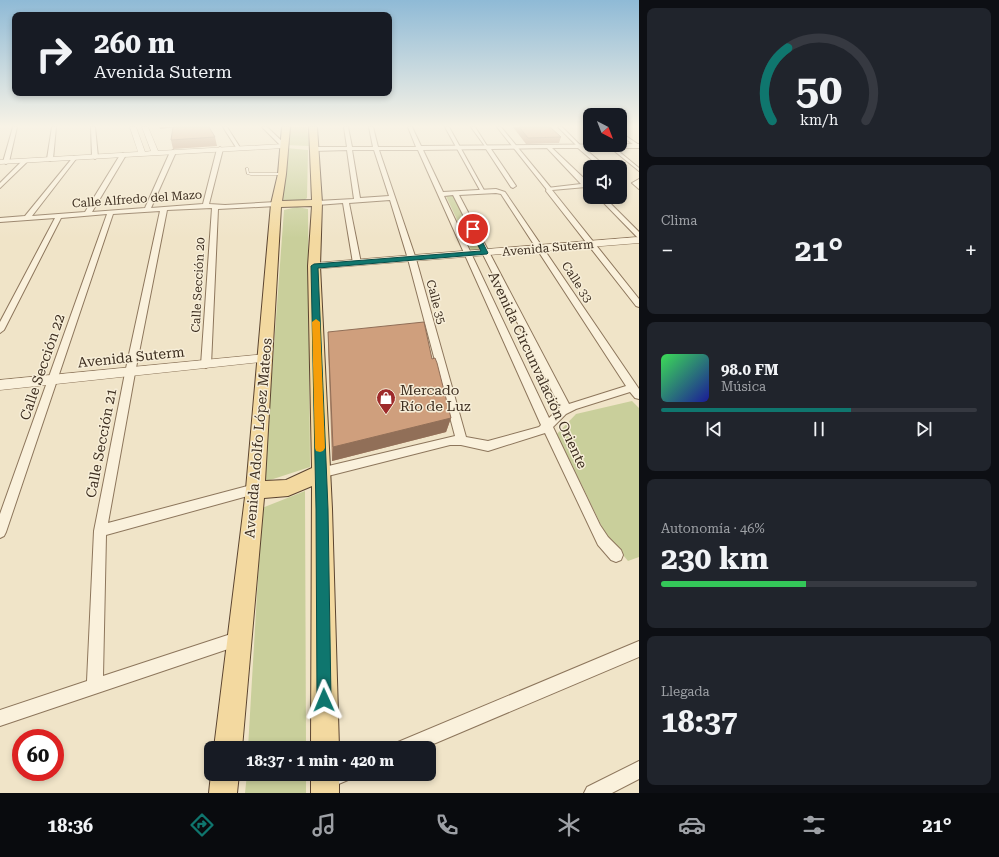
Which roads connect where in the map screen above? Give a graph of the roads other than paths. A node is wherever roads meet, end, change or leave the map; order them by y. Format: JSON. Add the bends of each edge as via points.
{"nodes":[{"id":1,"x":22,"y":164,"type":"edge"},
{"id":2,"x":69,"y":164,"type":"edge"},
{"id":3,"x":118,"y":164,"type":"edge"},
{"id":4,"x":167,"y":164,"type":"edge"},
{"id":5,"x":216,"y":164,"type":"edge"},
{"id":6,"x":283,"y":164,"type":"edge"},
{"id":7,"x":315,"y":164,"type":"edge"},
{"id":8,"x":351,"y":164,"type":"edge"},
{"id":9,"x":381,"y":164,"type":"edge"},
{"id":10,"x":427,"y":164,"type":"edge"},
{"id":11,"x":468,"y":164,"type":"edge"},
{"id":12,"x":498,"y":164,"type":"edge"},
{"id":13,"x":529,"y":164,"type":"edge"},
{"id":14,"x":566,"y":164,"type":"edge"},
{"id":15,"x":247,"y":169,"type":"dead end"},
{"id":16,"x":282,"y":174,"type":"junction"},
{"id":17,"x":583,"y":180,"type":"edge"},
{"id":18,"x":639,"y":182,"type":"edge"},
{"id":19,"x":0,"y":186,"type":"edge"},
{"id":20,"x":512,"y":186,"type":"dead end"},
{"id":21,"x":583,"y":186,"type":"edge"},
{"id":22,"x":639,"y":187,"type":"edge"},
{"id":23,"x":549,"y":189,"type":"junction"},
{"id":24,"x":483,"y":192,"type":"junction"},
{"id":25,"x":455,"y":193,"type":"junction"},
{"id":26,"x":441,"y":194,"type":"junction"},
{"id":27,"x":392,"y":198,"type":"junction"},
{"id":28,"x":357,"y":200,"type":"junction"},
{"id":29,"x":346,"y":201,"type":"junction"},
{"id":30,"x":316,"y":203,"type":"junction"},
{"id":31,"x":276,"y":204,"type":"junction"},
{"id":32,"x":608,"y":204,"type":"edge"},
{"id":33,"x":206,"y":206,"type":"junction"},
{"id":34,"x":215,"y":206,"type":"junction"},
{"id":35,"x":164,"y":209,"type":"junction"},
{"id":36,"x":147,"y":210,"type":"junction"},
{"id":37,"x":111,"y":212,"type":"junction"},
{"id":38,"x":87,"y":214,"type":"junction"},
{"id":39,"x":59,"y":216,"type":"junction"},
{"id":40,"x":27,"y":218,"type":"junction"},
{"id":41,"x":2,"y":219,"type":"edge"},
{"id":42,"x":0,"y":226,"type":"edge"},
{"id":43,"x":639,"y":236,"type":"edge"},
{"id":44,"x":639,"y":240,"type":"edge"},
{"id":45,"x":590,"y":244,"type":"junction"},
{"id":46,"x":540,"y":248,"type":"junction"},
{"id":47,"x":485,"y":253,"type":"junction"},
{"id":48,"x":469,"y":254,"type":"junction"},
{"id":49,"x":412,"y":259,"type":"junction"},
{"id":50,"x":357,"y":263,"type":"junction"},
{"id":51,"x":314,"y":266,"type":"junction"},
{"id":52,"x":639,"y":304,"type":"edge"},
{"id":53,"x":0,"y":330,"type":"edge"},
{"id":54,"x":266,"y":358,"type":"junction"},
{"id":55,"x":206,"y":365,"type":"junction"},
{"id":56,"x":130,"y":373,"type":"junction"},
{"id":57,"x":53,"y":380,"type":"junction"},
{"id":58,"x":0,"y":385,"type":"edge"},
{"id":59,"x":635,"y":392,"type":"edge"},
{"id":60,"x":566,"y":408,"type":"junction"},
{"id":61,"x":547,"y":426,"type":"junction"},
{"id":62,"x":461,"y":439,"type":"junction"},
{"id":63,"x":320,"y":474,"type":"junction"},
{"id":64,"x":254,"y":489,"type":"junction"},
{"id":65,"x":100,"y":531,"type":"junction"},
{"id":66,"x":0,"y":532,"type":"edge"},
{"id":67,"x":616,"y":555,"type":"dead end"},
{"id":68,"x":240,"y":638,"type":"junction"},
{"id":69,"x":639,"y":649,"type":"edge"},
{"id":70,"x":95,"y":687,"type":"junction"},
{"id":71,"x":0,"y":718,"type":"edge"},
{"id":72,"x":229,"y":741,"type":"edge"},
{"id":73,"x":325,"y":741,"type":"edge"},
{"id":74,"x":421,"y":741,"type":"edge"},
{"id":75,"x":639,"y":770,"type":"edge"},
{"id":76,"x":224,"y":781,"type":"edge"},
{"id":77,"x":223,"y":793,"type":"edge"},
{"id":78,"x":593,"y":793,"type":"edge"}],
"edges":[{"from":1,"to":19,"type":"street"},
{"from":2,"to":40,"type":"street"},
{"from":3,"to":38,"type":"street"},
{"from":4,"to":36,"type":"street"},
{"from":5,"to":33,"type":"street"},
{"from":6,"to":16,"type":"main road","name":"Avenida Adolfo López Mateos"},
{"from":7,"to":30,"type":"main road"},
{"from":8,"to":28,"type":"street"},
{"from":9,"to":27,"type":"street","name":"Calle 35"},
{"from":10,"to":26,"type":"street","name":"Avenida Circunvalación Oriente"},
{"from":11,"to":24,"type":"street"},
{"from":12,"to":20,"type":"street"},
{"from":13,"to":23,"type":"street"},
{"from":14,"to":17,"type":"street"},
{"from":15,"to":16,"type":"lane","via":[[251,174]]},
{"from":16,"to":31,"type":"main road","name":"Avenida Adolfo López Mateos"},
{"from":18,"to":22,"type":"street","via":[[635,183]]},
{"from":21,"to":23,"type":"street"},
{"from":23,"to":45,"type":"street"},
{"from":24,"to":25,"type":"street"},
{"from":24,"to":46,"type":"street","name":"Calle 33","via":[[503,193]]},
{"from":25,"to":26,"type":"street"},
{"from":25,"to":47,"type":"street","name":"Avenida Circunvalación Oriente"},
{"from":26,"to":48,"type":"street","name":"Avenida Circunvalación Oriente"},
{"from":27,"to":28,"type":"street"},
{"from":27,"to":49,"type":"street","name":"Calle 35"},
{"from":28,"to":29,"type":"street"},
{"from":29,"to":30,"type":"street"},
{"from":29,"to":50,"type":"street"},
{"from":30,"to":31,"type":"main road"},
{"from":30,"to":51,"type":"main road"},
{"from":31,"to":34,"type":"street","name":"Calle Alfredo del Mazo"},
{"from":31,"to":54,"type":"main road","name":"Avenida Adolfo López Mateos"},
{"from":32,"to":43,"type":"street"},
{"from":33,"to":34,"type":"street","name":"Calle Alfredo del Mazo"},
{"from":33,"to":35,"type":"street","name":"Calle Alfredo del Mazo"},
{"from":34,"to":55,"type":"street","name":"Calle Sección 20"},
{"from":35,"to":36,"type":"street","name":"Calle Alfredo del Mazo"},
{"from":35,"to":56,"type":"street","name":"Calle Sección 21"},
{"from":36,"to":37,"type":"street","name":"Calle Alfredo del Mazo"},
{"from":37,"to":38,"type":"street","name":"Calle Alfredo del Mazo"},
{"from":37,"to":57,"type":"street","name":"Calle Sección 22"},
{"from":38,"to":39,"type":"street","name":"Calle Alfredo del Mazo"},
{"from":39,"to":40,"type":"street","name":"Calle Alfredo del Mazo"},
{"from":39,"to":53,"type":"street"},
{"from":40,"to":41,"type":"street","name":"Calle Alfredo del Mazo"},
{"from":41,"to":42,"type":"street"},
{"from":44,"to":45,"type":"street","name":"Avenida Suterm"},
{"from":45,"to":46,"type":"street","name":"Avenida Suterm"},
{"from":45,"to":52,"type":"street"},
{"from":46,"to":47,"type":"street","name":"Avenida Suterm"},
{"from":46,"to":59,"type":"street","name":"Calle 33"},
{"from":47,"to":48,"type":"street","name":"Avenida Suterm"},
{"from":47,"to":60,"type":"street","name":"Avenida Circunvalación Oriente"},
{"from":48,"to":49,"type":"street","name":"Avenida Suterm"},
{"from":48,"to":61,"type":"street","name":"Avenida Circunvalación Oriente"},
{"from":49,"to":50,"type":"street","name":"Avenida Suterm"},
{"from":49,"to":62,"type":"street","name":"Calle 35"},
{"from":50,"to":51,"type":"street","name":"Avenida Suterm"},
{"from":51,"to":63,"type":"main road"},
{"from":54,"to":55,"type":"street","name":"Avenida Suterm"},
{"from":54,"to":64,"type":"main road","name":"Avenida Adolfo López Mateos"},
{"from":55,"to":56,"type":"street","name":"Avenida Suterm"},
{"from":56,"to":57,"type":"street","name":"Avenida Suterm"},
{"from":56,"to":65,"type":"street","name":"Calle Sección 21"},
{"from":57,"to":58,"type":"street","name":"Avenida Suterm"},
{"from":57,"to":66,"type":"street","name":"Calle Sección 22"},
{"from":59,"to":60,"type":"street"},
{"from":60,"to":61,"type":"street"},
{"from":61,"to":62,"type":"street","via":[[536,432],[488,446],[480,446]]},
{"from":61,"to":67,"type":"street","name":"Avenida Circunvalación Oriente","via":[[596,529]]},
{"from":62,"to":63,"type":"street"},
{"from":63,"to":64,"type":"main road","via":[[288,488]]},
{"from":63,"to":73,"type":"main road"},
{"from":64,"to":65,"type":"street"},
{"from":64,"to":68,"type":"main road","name":"Avenida Adolfo López Mateos"},
{"from":65,"to":70,"type":"street","name":"Calle Sección 21"},
{"from":68,"to":70,"type":"street"},
{"from":68,"to":72,"type":"main road","name":"Avenida Adolfo López Mateos"},
{"from":69,"to":74,"type":"street"},
{"from":70,"to":71,"type":"street"},
{"from":75,"to":78,"type":"street"},
{"from":76,"to":77,"type":"main road"}]}
